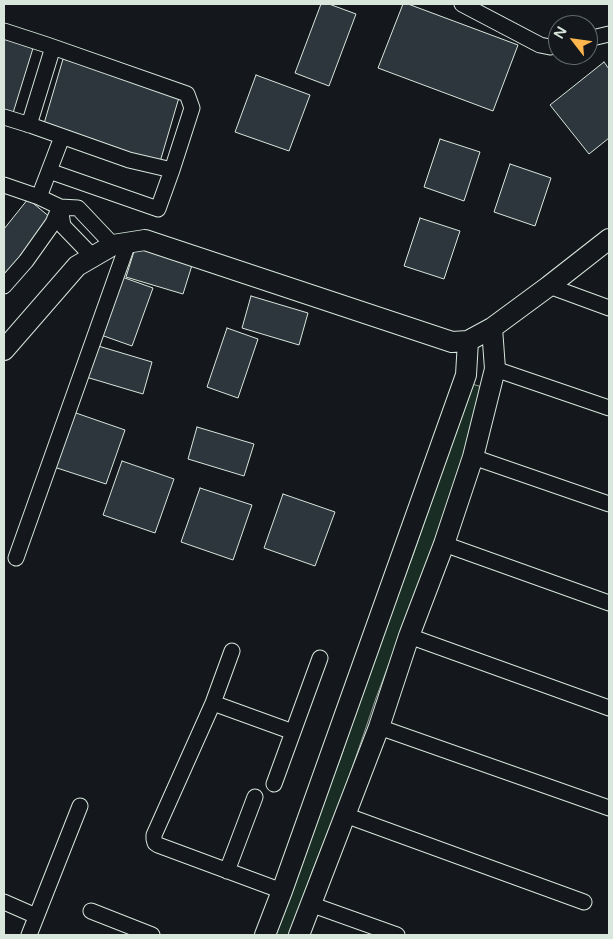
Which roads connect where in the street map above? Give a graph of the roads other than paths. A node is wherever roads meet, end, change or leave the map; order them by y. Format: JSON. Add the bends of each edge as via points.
{"nodes":[{"id":1,"x":462,"y":4,"type":"edge"},
{"id":2,"x":4,"y":31,"type":"edge"},
{"id":3,"x":52,"y":47,"type":"junction"},
{"id":4,"x":548,"y":47,"type":"edge"},
{"id":5,"x":4,"y":117,"type":"edge"},
{"id":6,"x":29,"y":125,"type":"junction"},
{"id":7,"x":62,"y":137,"type":"junction"},
{"id":8,"x":172,"y":170,"type":"junction"},
{"id":9,"x":49,"y":171,"type":"junction"},
{"id":10,"x":4,"y":184,"type":"edge"},
{"id":11,"x":39,"y":197,"type":"junction"},
{"id":12,"x":60,"y":207,"type":"junction"},
{"id":13,"x":609,"y":239,"type":"edge"},
{"id":14,"x":120,"y":244,"type":"junction"},
{"id":15,"x":93,"y":257,"type":"junction"},
{"id":16,"x":4,"y":286,"type":"edge"},
{"id":17,"x":548,"y":286,"type":"junction"},
{"id":18,"x":609,"y":308,"type":"edge"},
{"id":19,"x":492,"y":328,"type":"junction"},
{"id":20,"x":468,"y":341,"type":"junction"},
{"id":21,"x":4,"y":350,"type":"edge"},
{"id":22,"x":495,"y":369,"type":"junction"},
{"id":23,"x":609,"y":408,"type":"edge"},
{"id":24,"x":473,"y":457,"type":"junction"},
{"id":25,"x":609,"y":504,"type":"edge"},
{"id":26,"x":444,"y":544,"type":"junction"},
{"id":27,"x":16,"y":558,"type":"dead end"},
{"id":28,"x":609,"y":603,"type":"edge"},
{"id":29,"x":409,"y":636,"type":"junction"},
{"id":30,"x":232,"y":651,"type":"dead end"},
{"id":31,"x":320,"y":658,"type":"dead end"},
{"id":32,"x":213,"y":703,"type":"junction"},
{"id":33,"x":609,"y":708,"type":"edge"},
{"id":34,"x":379,"y":727,"type":"junction"},
{"id":35,"x":293,"y":732,"type":"junction"},
{"id":36,"x":274,"y":784,"type":"dead end"},
{"id":37,"x":255,"y":797,"type":"dead end"},
{"id":38,"x":80,"y":806,"type":"dead end"},
{"id":39,"x":609,"y":808,"type":"edge"},
{"id":40,"x":346,"y":816,"type":"junction"},
{"id":41,"x":227,"y":871,"type":"junction"},
{"id":42,"x":282,"y":891,"type":"junction"},
{"id":43,"x":4,"y":902,"type":"edge"},
{"id":44,"x":584,"y":902,"type":"dead end"},
{"id":45,"x":310,"y":904,"type":"junction"},
{"id":46,"x":91,"y":911,"type":"dead end"},
{"id":47,"x":36,"y":916,"type":"junction"},
{"id":48,"x":29,"y":935,"type":"edge"},
{"id":49,"x":152,"y":935,"type":"edge"},
{"id":50,"x":265,"y":935,"type":"edge"},
{"id":51,"x":299,"y":935,"type":"edge"},
{"id":52,"x":398,"y":935,"type":"edge"}],
"edges":[{"from":1,"to":4,"type":"street","via":[[531,42]]},
{"from":2,"to":3,"type":"street"},
{"from":3,"to":6,"type":"street"},
{"from":3,"to":8,"type":"street","via":[[186,94],[192,108]]},
{"from":5,"to":6,"type":"street"},
{"from":6,"to":7,"type":"street"},
{"from":7,"to":8,"type":"street","via":[[129,160]]},
{"from":7,"to":9,"type":"street"},
{"from":8,"to":9,"type":"street","via":[[158,209]]},
{"from":9,"to":11,"type":"street"},
{"from":10,"to":11,"type":"street"},
{"from":11,"to":12,"type":"street"},
{"from":12,"to":14,"type":"street","via":[[78,208]]},
{"from":12,"to":15,"type":"street","via":[[63,226]]},
{"from":12,"to":16,"type":"street","via":[[53,223]]},
{"from":13,"to":17,"type":"street"},
{"from":14,"to":15,"type":"street"},
{"from":14,"to":20,"type":"street","via":[[145,240],[452,342]]},
{"from":14,"to":27,"type":"street"},
{"from":15,"to":21,"type":"street","via":[[77,266]]},
{"from":17,"to":18,"type":"street"},
{"from":17,"to":19,"type":"street"},
{"from":19,"to":20,"type":"street"},
{"from":19,"to":22,"type":"street"},
{"from":20,"to":42,"type":"street","via":[[466,375]]},
{"from":22,"to":23,"type":"street"},
{"from":22,"to":24,"type":"street"},
{"from":24,"to":25,"type":"street"},
{"from":24,"to":26,"type":"street"},
{"from":26,"to":28,"type":"street"},
{"from":26,"to":29,"type":"street"},
{"from":29,"to":33,"type":"street"},
{"from":29,"to":34,"type":"street"},
{"from":30,"to":32,"type":"street"},
{"from":31,"to":35,"type":"street"},
{"from":32,"to":35,"type":"street"},
{"from":32,"to":41,"type":"street","via":[[154,839],[158,845]]},
{"from":34,"to":39,"type":"street"},
{"from":34,"to":40,"type":"street"},
{"from":35,"to":36,"type":"street"},
{"from":37,"to":41,"type":"street"},
{"from":38,"to":47,"type":"street"},
{"from":40,"to":44,"type":"street"},
{"from":40,"to":45,"type":"street"},
{"from":41,"to":42,"type":"street"},
{"from":42,"to":50,"type":"street"},
{"from":43,"to":47,"type":"street"},
{"from":45,"to":51,"type":"street"},
{"from":45,"to":52,"type":"street"},
{"from":46,"to":49,"type":"street"},
{"from":47,"to":48,"type":"street"}]}
